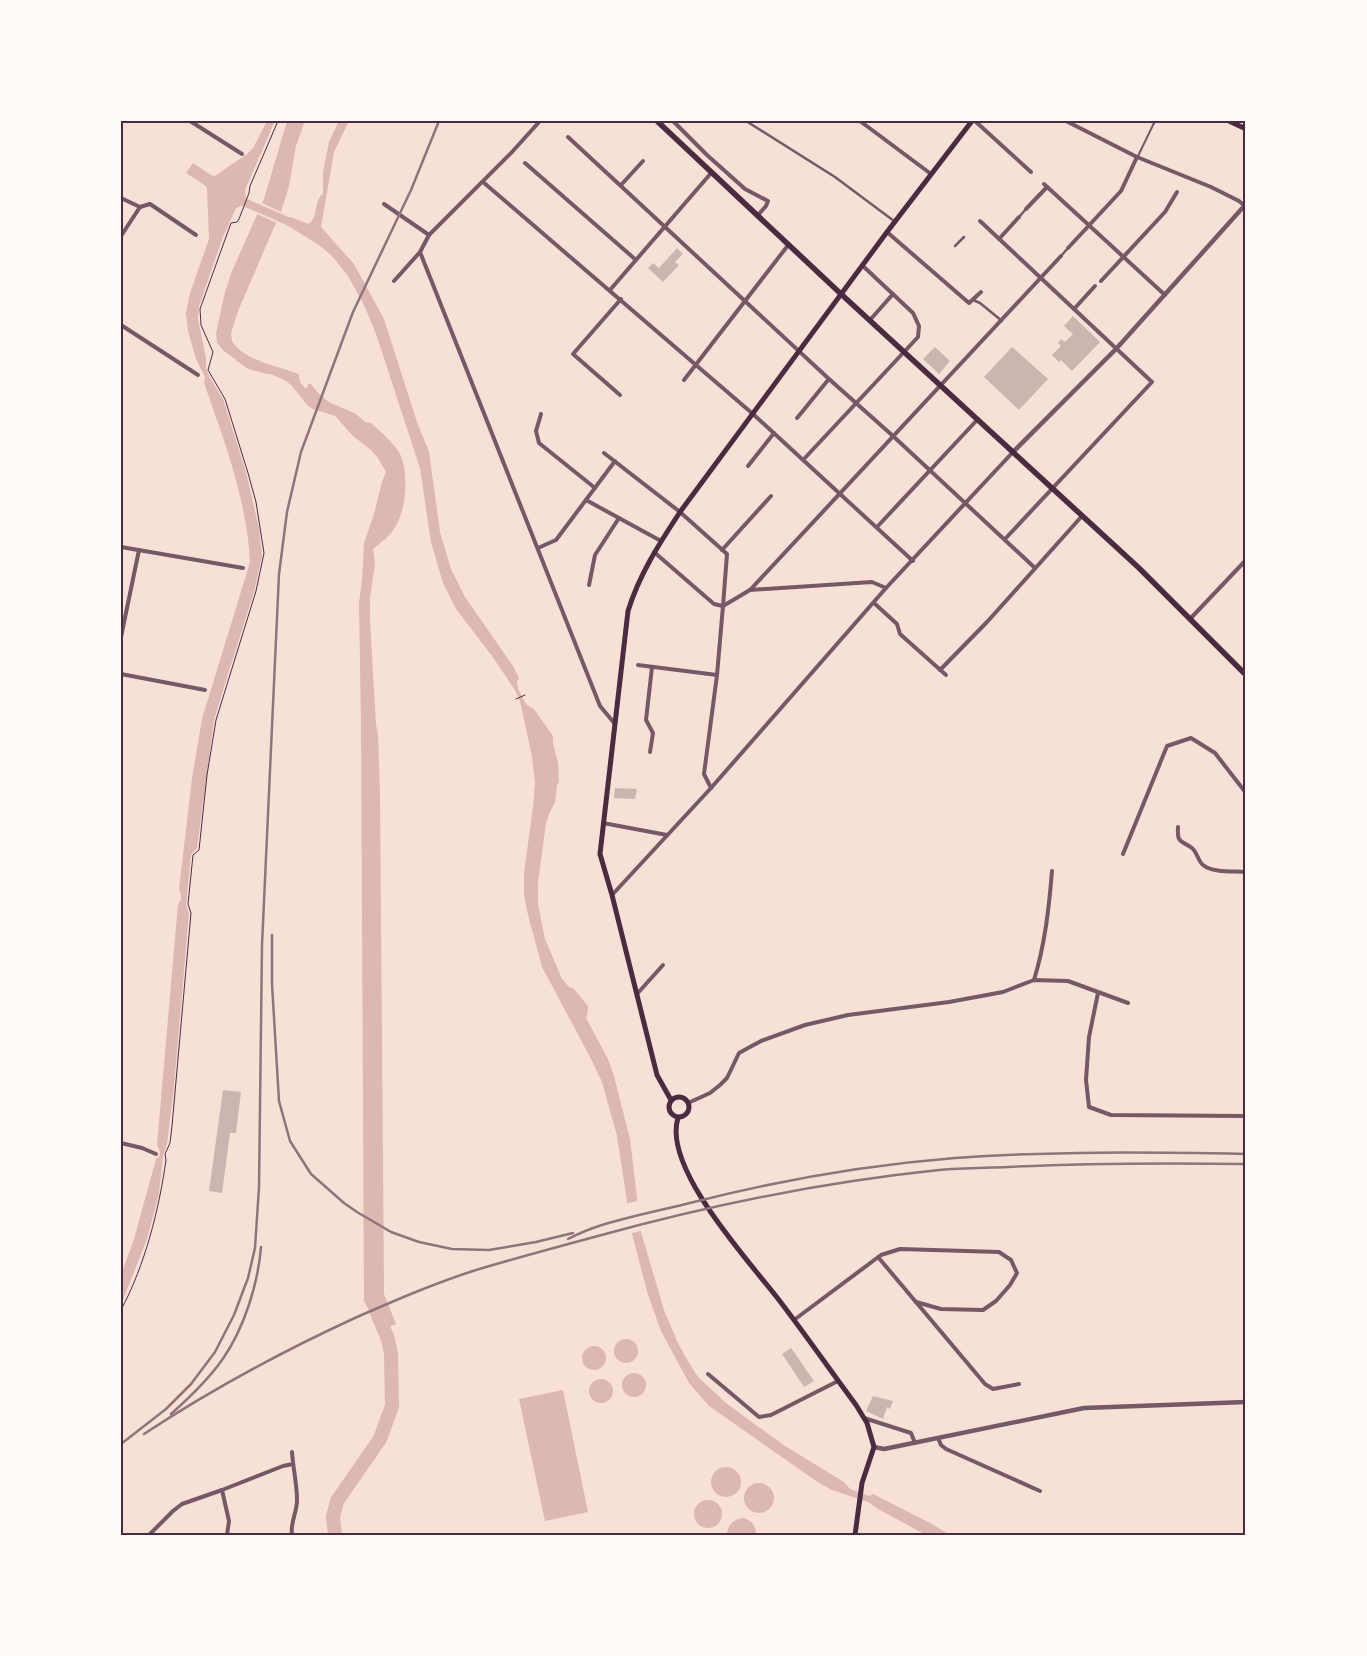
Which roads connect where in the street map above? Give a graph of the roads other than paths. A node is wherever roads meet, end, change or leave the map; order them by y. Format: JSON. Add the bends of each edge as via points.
{"nodes":[{"id":1,"x":190,"y":121,"type":"edge"},
{"id":2,"x":540,"y":121,"type":"edge"},
{"id":3,"x":657,"y":121,"type":"edge"},
{"id":4,"x":673,"y":121,"type":"edge"},
{"id":5,"x":746,"y":121,"type":"edge"},
{"id":6,"x":860,"y":121,"type":"edge"},
{"id":7,"x":973,"y":121,"type":"edge"},
{"id":8,"x":1066,"y":121,"type":"edge"},
{"id":9,"x":1229,"y":121,"type":"edge"},
{"id":10,"x":1154,"y":122,"type":"edge"},
{"id":11,"x":1246,"y":129,"type":"edge"},
{"id":12,"x":568,"y":136,"type":"dead end"},
{"id":13,"x":242,"y":154,"type":"dead end"},
{"id":14,"x":1137,"y":157,"type":"junction"},
{"id":15,"x":643,"y":161,"type":"dead end"},
{"id":16,"x":525,"y":163,"type":"dead end"},
{"id":17,"x":712,"y":172,"type":"junction"},
{"id":18,"x":1031,"y":172,"type":"dead end"},
{"id":19,"x":930,"y":174,"type":"junction"},
{"id":20,"x":483,"y":182,"type":"junction"},
{"id":21,"x":621,"y":185,"type":"junction"},
{"id":22,"x":1177,"y":192,"type":"dead end"},
{"id":23,"x":121,"y":198,"type":"edge"},
{"id":24,"x":384,"y":204,"type":"dead end"},
{"id":25,"x":1245,"y":205,"type":"edge"},
{"id":26,"x":140,"y":207,"type":"junction"},
{"id":27,"x":1026,"y":209,"type":"joint"},
{"id":28,"x":758,"y":214,"type":"junction"},
{"id":29,"x":1019,"y":217,"type":"joint"},
{"id":30,"x":980,"y":221,"type":"dead end"},
{"id":31,"x":895,"y":222,"type":"junction"},
{"id":32,"x":1089,"y":225,"type":"junction"},
{"id":33,"x":666,"y":226,"type":"junction"},
{"id":34,"x":887,"y":232,"type":"junction"},
{"id":35,"x":196,"y":235,"type":"dead end"},
{"id":36,"x":429,"y":235,"type":"junction"},
{"id":37,"x":121,"y":236,"type":"edge"},
{"id":38,"x":964,"y":237,"type":"dead end"},
{"id":39,"x":999,"y":239,"type":"junction"},
{"id":40,"x":789,"y":244,"type":"junction"},
{"id":41,"x":955,"y":246,"type":"dead end"},
{"id":42,"x":1068,"y":248,"type":"joint"},
{"id":43,"x":420,"y":252,"type":"junction"},
{"id":44,"x":1061,"y":256,"type":"joint"},
{"id":45,"x":1123,"y":257,"type":"junction"},
{"id":46,"x":636,"y":260,"type":"junction"},
{"id":47,"x":863,"y":266,"type":"junction"},
{"id":48,"x":1041,"y":278,"type":"junction"},
{"id":49,"x":394,"y":281,"type":"dead end"},
{"id":50,"x":1101,"y":281,"type":"joint"},
{"id":51,"x":1095,"y":286,"type":"joint"},
{"id":52,"x":610,"y":290,"type":"junction"},
{"id":53,"x":981,"y":292,"type":"dead end"},
{"id":54,"x":842,"y":294,"type":"junction"},
{"id":55,"x":893,"y":294,"type":"junction"},
{"id":56,"x":1165,"y":295,"type":"junction"},
{"id":57,"x":621,"y":299,"type":"junction"},
{"id":58,"x":746,"y":300,"type":"junction"},
{"id":59,"x":971,"y":302,"type":"junction"},
{"id":60,"x":964,"y":308,"type":"dead end"},
{"id":61,"x":1074,"y":309,"type":"junction"},
{"id":62,"x":870,"y":320,"type":"junction"},
{"id":63,"x":1002,"y":321,"type":"junction"},
{"id":64,"x":121,"y":325,"type":"edge"},
{"id":65,"x":1116,"y":349,"type":"junction"},
{"id":66,"x":800,"y":351,"type":"junction"},
{"id":67,"x":904,"y":351,"type":"junction"},
{"id":68,"x":697,"y":364,"type":"junction"},
{"id":69,"x":198,"y":375,"type":"dead end"},
{"id":70,"x":829,"y":379,"type":"junction"},
{"id":71,"x":684,"y":380,"type":"dead end"},
{"id":72,"x":941,"y":385,"type":"junction"},
{"id":73,"x":620,"y":395,"type":"dead end"},
{"id":74,"x":857,"y":404,"type":"junction"},
{"id":75,"x":541,"y":414,"type":"dead end"},
{"id":76,"x":753,"y":414,"type":"junction"},
{"id":77,"x":797,"y":418,"type":"dead end"},
{"id":78,"x":978,"y":419,"type":"junction"},
{"id":79,"x":774,"y":433,"type":"junction"},
{"id":80,"x":893,"y":436,"type":"junction"},
{"id":81,"x":1014,"y":452,"type":"junction"},
{"id":82,"x":604,"y":453,"type":"dead end"},
{"id":83,"x":803,"y":460,"type":"junction"},
{"id":84,"x":614,"y":461,"type":"junction"},
{"id":85,"x":748,"y":466,"type":"dead end"},
{"id":86,"x":930,"y":470,"type":"junction"},
{"id":87,"x":595,"y":488,"type":"junction"},
{"id":88,"x":1053,"y":488,"type":"junction"},
{"id":89,"x":840,"y":493,"type":"junction"},
{"id":90,"x":771,"y":496,"type":"dead end"},
{"id":91,"x":586,"y":500,"type":"junction"},
{"id":92,"x":966,"y":503,"type":"junction"},
{"id":93,"x":680,"y":512,"type":"junction"},
{"id":94,"x":1082,"y":516,"type":"junction"},
{"id":95,"x":619,"y":518,"type":"junction"},
{"id":96,"x":877,"y":527,"type":"junction"},
{"id":97,"x":1005,"y":539,"type":"junction"},
{"id":98,"x":661,"y":541,"type":"junction"},
{"id":99,"x":121,"y":547,"type":"edge"},
{"id":100,"x":538,"y":548,"type":"junction"},
{"id":101,"x":139,"y":550,"type":"junction"},
{"id":102,"x":722,"y":550,"type":"junction"},
{"id":103,"x":654,"y":552,"type":"junction"},
{"id":104,"x":1246,"y":560,"type":"edge"},
{"id":105,"x":913,"y":561,"type":"junction"},
{"id":106,"x":243,"y":568,"type":"dead end"},
{"id":107,"x":1035,"y":568,"type":"junction"},
{"id":108,"x":589,"y":585,"type":"dead end"},
{"id":109,"x":886,"y":588,"type":"junction"},
{"id":110,"x":750,"y":590,"type":"junction"},
{"id":111,"x":874,"y":603,"type":"junction"},
{"id":112,"x":723,"y":606,"type":"junction"},
{"id":113,"x":1190,"y":619,"type":"junction"},
{"id":114,"x":121,"y":637,"type":"edge"},
{"id":115,"x":638,"y":665,"type":"dead end"},
{"id":116,"x":652,"y":667,"type":"junction"},
{"id":117,"x":940,"y":670,"type":"junction"},
{"id":118,"x":121,"y":674,"type":"edge"},
{"id":119,"x":718,"y":675,"type":"junction"},
{"id":120,"x":946,"y":675,"type":"dead end"},
{"id":121,"x":1246,"y":675,"type":"edge"},
{"id":122,"x":205,"y":690,"type":"dead end"},
{"id":123,"x":615,"y":724,"type":"junction"},
{"id":124,"x":650,"y":752,"type":"dead end"},
{"id":125,"x":711,"y":788,"type":"junction"},
{"id":126,"x":1246,"y":793,"type":"edge"},
{"id":127,"x":603,"y":823,"type":"junction"},
{"id":128,"x":1178,"y":828,"type":"dead end"},
{"id":129,"x":667,"y":835,"type":"junction"},
{"id":130,"x":1122,"y":854,"type":"dead end"},
{"id":131,"x":1052,"y":871,"type":"dead end"},
{"id":132,"x":1246,"y":872,"type":"edge"},
{"id":133,"x":612,"y":895,"type":"junction"},
{"id":134,"x":663,"y":965,"type":"dead end"},
{"id":135,"x":1034,"y":980,"type":"junction"},
{"id":136,"x":1098,"y":992,"type":"junction"},
{"id":137,"x":637,"y":994,"type":"junction"},
{"id":138,"x":1128,"y":1003,"type":"dead end"},
{"id":139,"x":672,"y":1100,"type":"junction"},
{"id":140,"x":688,"y":1103,"type":"junction"},
{"id":141,"x":1243,"y":1116,"type":"dead end"},
{"id":142,"x":678,"y":1118,"type":"junction"},
{"id":143,"x":121,"y":1143,"type":"edge"},
{"id":144,"x":156,"y":1154,"type":"dead end"},
{"id":145,"x":878,"y":1257,"type":"junction"},
{"id":146,"x":916,"y":1302,"type":"junction"},
{"id":147,"x":794,"y":1320,"type":"junction"},
{"id":148,"x":708,"y":1374,"type":"dead end"},
{"id":149,"x":838,"y":1381,"type":"junction"},
{"id":150,"x":1019,"y":1384,"type":"dead end"},
{"id":151,"x":1246,"y":1402,"type":"edge"},
{"id":152,"x":864,"y":1418,"type":"junction"},
{"id":153,"x":938,"y":1438,"type":"junction"},
{"id":154,"x":915,"y":1443,"type":"junction"},
{"id":155,"x":874,"y":1447,"type":"junction"},
{"id":156,"x":292,"y":1452,"type":"dead end"},
{"id":157,"x":293,"y":1464,"type":"junction"},
{"id":158,"x":222,"y":1490,"type":"junction"},
{"id":159,"x":1040,"y":1491,"type":"dead end"},
{"id":160,"x":149,"y":1535,"type":"edge"},
{"id":161,"x":227,"y":1535,"type":"edge"},
{"id":162,"x":292,"y":1535,"type":"edge"},
{"id":163,"x":855,"y":1535,"type":"edge"}],
"edges":[{"from":1,"to":13,"type":"street"},
{"from":2,"to":20,"type":"street"},
{"from":3,"to":17,"type":"main road"},
{"from":4,"to":28,"type":"street","via":[[745,189],[768,201]]},
{"from":5,"to":31,"type":"street","via":[[835,177]]},
{"from":6,"to":19,"type":"street"},
{"from":7,"to":18,"type":"street"},
{"from":7,"to":19,"type":"main road"},
{"from":8,"to":14,"type":"street"},
{"from":9,"to":11,"type":"main road"},
{"from":10,"to":14,"type":"lane"},
{"from":12,"to":21,"type":"street"},
{"from":14,"to":25,"type":"street","via":[[1211,187]]},
{"from":14,"to":32,"type":"street","via":[[1120,191]]},
{"from":15,"to":21,"type":"street"},
{"from":16,"to":46,"type":"street"},
{"from":17,"to":28,"type":"main road"},
{"from":17,"to":33,"type":"street"},
{"from":19,"to":31,"type":"main road"},
{"from":20,"to":36,"type":"street"},
{"from":20,"to":52,"type":"street"},
{"from":21,"to":33,"type":"street"},
{"from":22,"to":45,"type":"street","via":[[1164,212]]},
{"from":23,"to":26,"type":"street"},
{"from":24,"to":36,"type":"street"},
{"from":25,"to":56,"type":"street"},
{"from":26,"to":35,"type":"street","via":[[150,204]]},
{"from":26,"to":37,"type":"street"},
{"from":27,"to":29,"type":"street"},
{"from":27,"to":32,"type":"street","via":[[1045,186]]},
{"from":28,"to":40,"type":"main road"},
{"from":29,"to":39,"type":"street"},
{"from":30,"to":39,"type":"street"},
{"from":31,"to":34,"type":"main road"},
{"from":32,"to":42,"type":"street"},
{"from":32,"to":45,"type":"street"},
{"from":33,"to":46,"type":"street"},
{"from":33,"to":58,"type":"street"},
{"from":34,"to":47,"type":"main road"},
{"from":34,"to":59,"type":"street"},
{"from":36,"to":43,"type":"street"},
{"from":38,"to":41,"type":"street"},
{"from":39,"to":48,"type":"street"},
{"from":40,"to":54,"type":"main road"},
{"from":40,"to":58,"type":"street"},
{"from":42,"to":44,"type":"street"},
{"from":43,"to":49,"type":"street"},
{"from":43,"to":100,"type":"street"},
{"from":44,"to":48,"type":"street"},
{"from":45,"to":50,"type":"street"},
{"from":45,"to":56,"type":"street"},
{"from":46,"to":52,"type":"street"},
{"from":47,"to":54,"type":"main road"},
{"from":47,"to":55,"type":"street"},
{"from":48,"to":61,"type":"street"},
{"from":48,"to":63,"type":"street"},
{"from":50,"to":51,"type":"street"},
{"from":51,"to":61,"type":"street"},
{"from":52,"to":57,"type":"street"},
{"from":53,"to":59,"type":"street"},
{"from":54,"to":62,"type":"main road"},
{"from":54,"to":66,"type":"main road"},
{"from":55,"to":62,"type":"street"},
{"from":55,"to":67,"type":"street","via":[[913,313],[919,326],[918,337]]},
{"from":56,"to":65,"type":"street"},
{"from":57,"to":68,"type":"street"},
{"from":57,"to":73,"type":"street","via":[[573,354]]},
{"from":58,"to":66,"type":"street"},
{"from":58,"to":68,"type":"street"},
{"from":59,"to":60,"type":"street"},
{"from":59,"to":63,"type":"street","via":[[980,303]]},
{"from":61,"to":65,"type":"street"},
{"from":62,"to":67,"type":"main road"},
{"from":63,"to":72,"type":"street"},
{"from":64,"to":69,"type":"street"},
{"from":65,"to":81,"type":"street"},
{"from":65,"to":88,"type":"street","via":[[1152,382]]},
{"from":66,"to":70,"type":"street"},
{"from":66,"to":76,"type":"main road"},
{"from":67,"to":72,"type":"main road"},
{"from":67,"to":74,"type":"street"},
{"from":68,"to":71,"type":"street"},
{"from":68,"to":76,"type":"street"},
{"from":70,"to":74,"type":"street"},
{"from":70,"to":77,"type":"street"},
{"from":72,"to":78,"type":"main road"},
{"from":72,"to":80,"type":"street"},
{"from":74,"to":80,"type":"street"},
{"from":74,"to":83,"type":"street"},
{"from":75,"to":87,"type":"street","via":[[536,431],[539,444]]},
{"from":76,"to":79,"type":"street"},
{"from":76,"to":93,"type":"main road"},
{"from":78,"to":81,"type":"main road"},
{"from":78,"to":86,"type":"street"},
{"from":79,"to":83,"type":"street"},
{"from":79,"to":85,"type":"street"},
{"from":80,"to":86,"type":"street"},
{"from":80,"to":89,"type":"street"},
{"from":81,"to":88,"type":"main road"},
{"from":81,"to":92,"type":"street"},
{"from":82,"to":84,"type":"street"},
{"from":83,"to":89,"type":"street"},
{"from":84,"to":87,"type":"street"},
{"from":84,"to":93,"type":"street"},
{"from":86,"to":92,"type":"street"},
{"from":86,"to":96,"type":"street"},
{"from":87,"to":91,"type":"street"},
{"from":88,"to":94,"type":"main road"},
{"from":88,"to":97,"type":"street"},
{"from":89,"to":96,"type":"street"},
{"from":89,"to":110,"type":"street"},
{"from":90,"to":102,"type":"street"},
{"from":91,"to":95,"type":"street"},
{"from":91,"to":100,"type":"street","via":[[556,540]]},
{"from":92,"to":97,"type":"street"},
{"from":92,"to":105,"type":"street"},
{"from":93,"to":98,"type":"main road"},
{"from":93,"to":102,"type":"street"},
{"from":94,"to":107,"type":"street"},
{"from":94,"to":113,"type":"main road"},
{"from":95,"to":98,"type":"street"},
{"from":95,"to":108,"type":"street","via":[[595,555]]},
{"from":96,"to":105,"type":"street"},
{"from":97,"to":107,"type":"street"},
{"from":98,"to":103,"type":"main road"},
{"from":99,"to":101,"type":"street"},
{"from":100,"to":123,"type":"street","via":[[600,706]]},
{"from":101,"to":106,"type":"street"},
{"from":101,"to":114,"type":"street"},
{"from":102,"to":112,"type":"street","via":[[727,554]]},
{"from":103,"to":112,"type":"street","via":[[714,604]]},
{"from":103,"to":123,"type":"main road","via":[[628,612]]},
{"from":104,"to":113,"type":"street"},
{"from":105,"to":109,"type":"street"},
{"from":107,"to":117,"type":"street"},
{"from":109,"to":110,"type":"street","via":[[872,582]]},
{"from":109,"to":111,"type":"street"},
{"from":110,"to":112,"type":"street"},
{"from":111,"to":117,"type":"street","via":[[897,624],[900,634]]},
{"from":111,"to":125,"type":"street"},
{"from":112,"to":119,"type":"street"},
{"from":113,"to":121,"type":"main road"},
{"from":115,"to":116,"type":"street"},
{"from":116,"to":119,"type":"street"},
{"from":116,"to":124,"type":"street","via":[[646,720],[653,733]]},
{"from":117,"to":120,"type":"street"},
{"from":118,"to":122,"type":"street"},
{"from":119,"to":125,"type":"street","via":[[704,774]]},
{"from":123,"to":127,"type":"main road"},
{"from":125,"to":129,"type":"street"},
{"from":126,"to":130,"type":"street","via":[[1216,753],[1191,738],[1168,746]]},
{"from":127,"to":129,"type":"street"},
{"from":127,"to":133,"type":"main road","via":[[600,854]]},
{"from":128,"to":132,"type":"street","via":[[1179,839],[1193,849],[1202,864],[1212,869]]},
{"from":129,"to":133,"type":"street"},
{"from":131,"to":135,"type":"street","via":[[1043,944]]},
{"from":133,"to":137,"type":"main road"},
{"from":134,"to":137,"type":"street"},
{"from":135,"to":136,"type":"street","via":[[1068,982]]},
{"from":135,"to":140,"type":"street","via":[[1003,992],[848,1015],[788,1030],[739,1053],[720,1085]]},
{"from":136,"to":138,"type":"street"},
{"from":136,"to":141,"type":"street","via":[[1089,1037],[1086,1080],[1089,1108],[1111,1116]]},
{"from":137,"to":139,"type":"main road","via":[[658,1075]]},
{"from":139,"to":140,"type":"main road","via":[[680,1097]]},
{"from":139,"to":142,"type":"main road","via":[[670,1112]]},
{"from":140,"to":142,"type":"main road","via":[[688,1112]]},
{"from":142,"to":147,"type":"main road","via":[[679,1151],[716,1222]]},
{"from":143,"to":144,"type":"street"},
{"from":145,"to":146,"type":"street"},
{"from":145,"to":146,"type":"street","via":[[900,1249],[999,1252],[1011,1260],[1017,1273],[996,1302],[983,1310],[941,1309]]},
{"from":145,"to":147,"type":"street"},
{"from":146,"to":150,"type":"street","via":[[985,1384],[993,1389]]},
{"from":147,"to":149,"type":"main road"},
{"from":148,"to":149,"type":"street","via":[[759,1417],[771,1415]]},
{"from":149,"to":152,"type":"main road"},
{"from":151,"to":153,"type":"street","via":[[1084,1408]]},
{"from":152,"to":154,"type":"street","via":[[911,1433]]},
{"from":152,"to":155,"type":"main road"},
{"from":153,"to":154,"type":"street"},
{"from":153,"to":159,"type":"street","via":[[946,1450]]},
{"from":154,"to":155,"type":"street","via":[[884,1450]]},
{"from":155,"to":163,"type":"main road","via":[[862,1483]]},
{"from":156,"to":157,"type":"street"},
{"from":157,"to":158,"type":"street"},
{"from":157,"to":162,"type":"street","via":[[297,1500]]},
{"from":158,"to":160,"type":"street","via":[[182,1504]]},
{"from":158,"to":161,"type":"street","via":[[229,1521]]}]}
